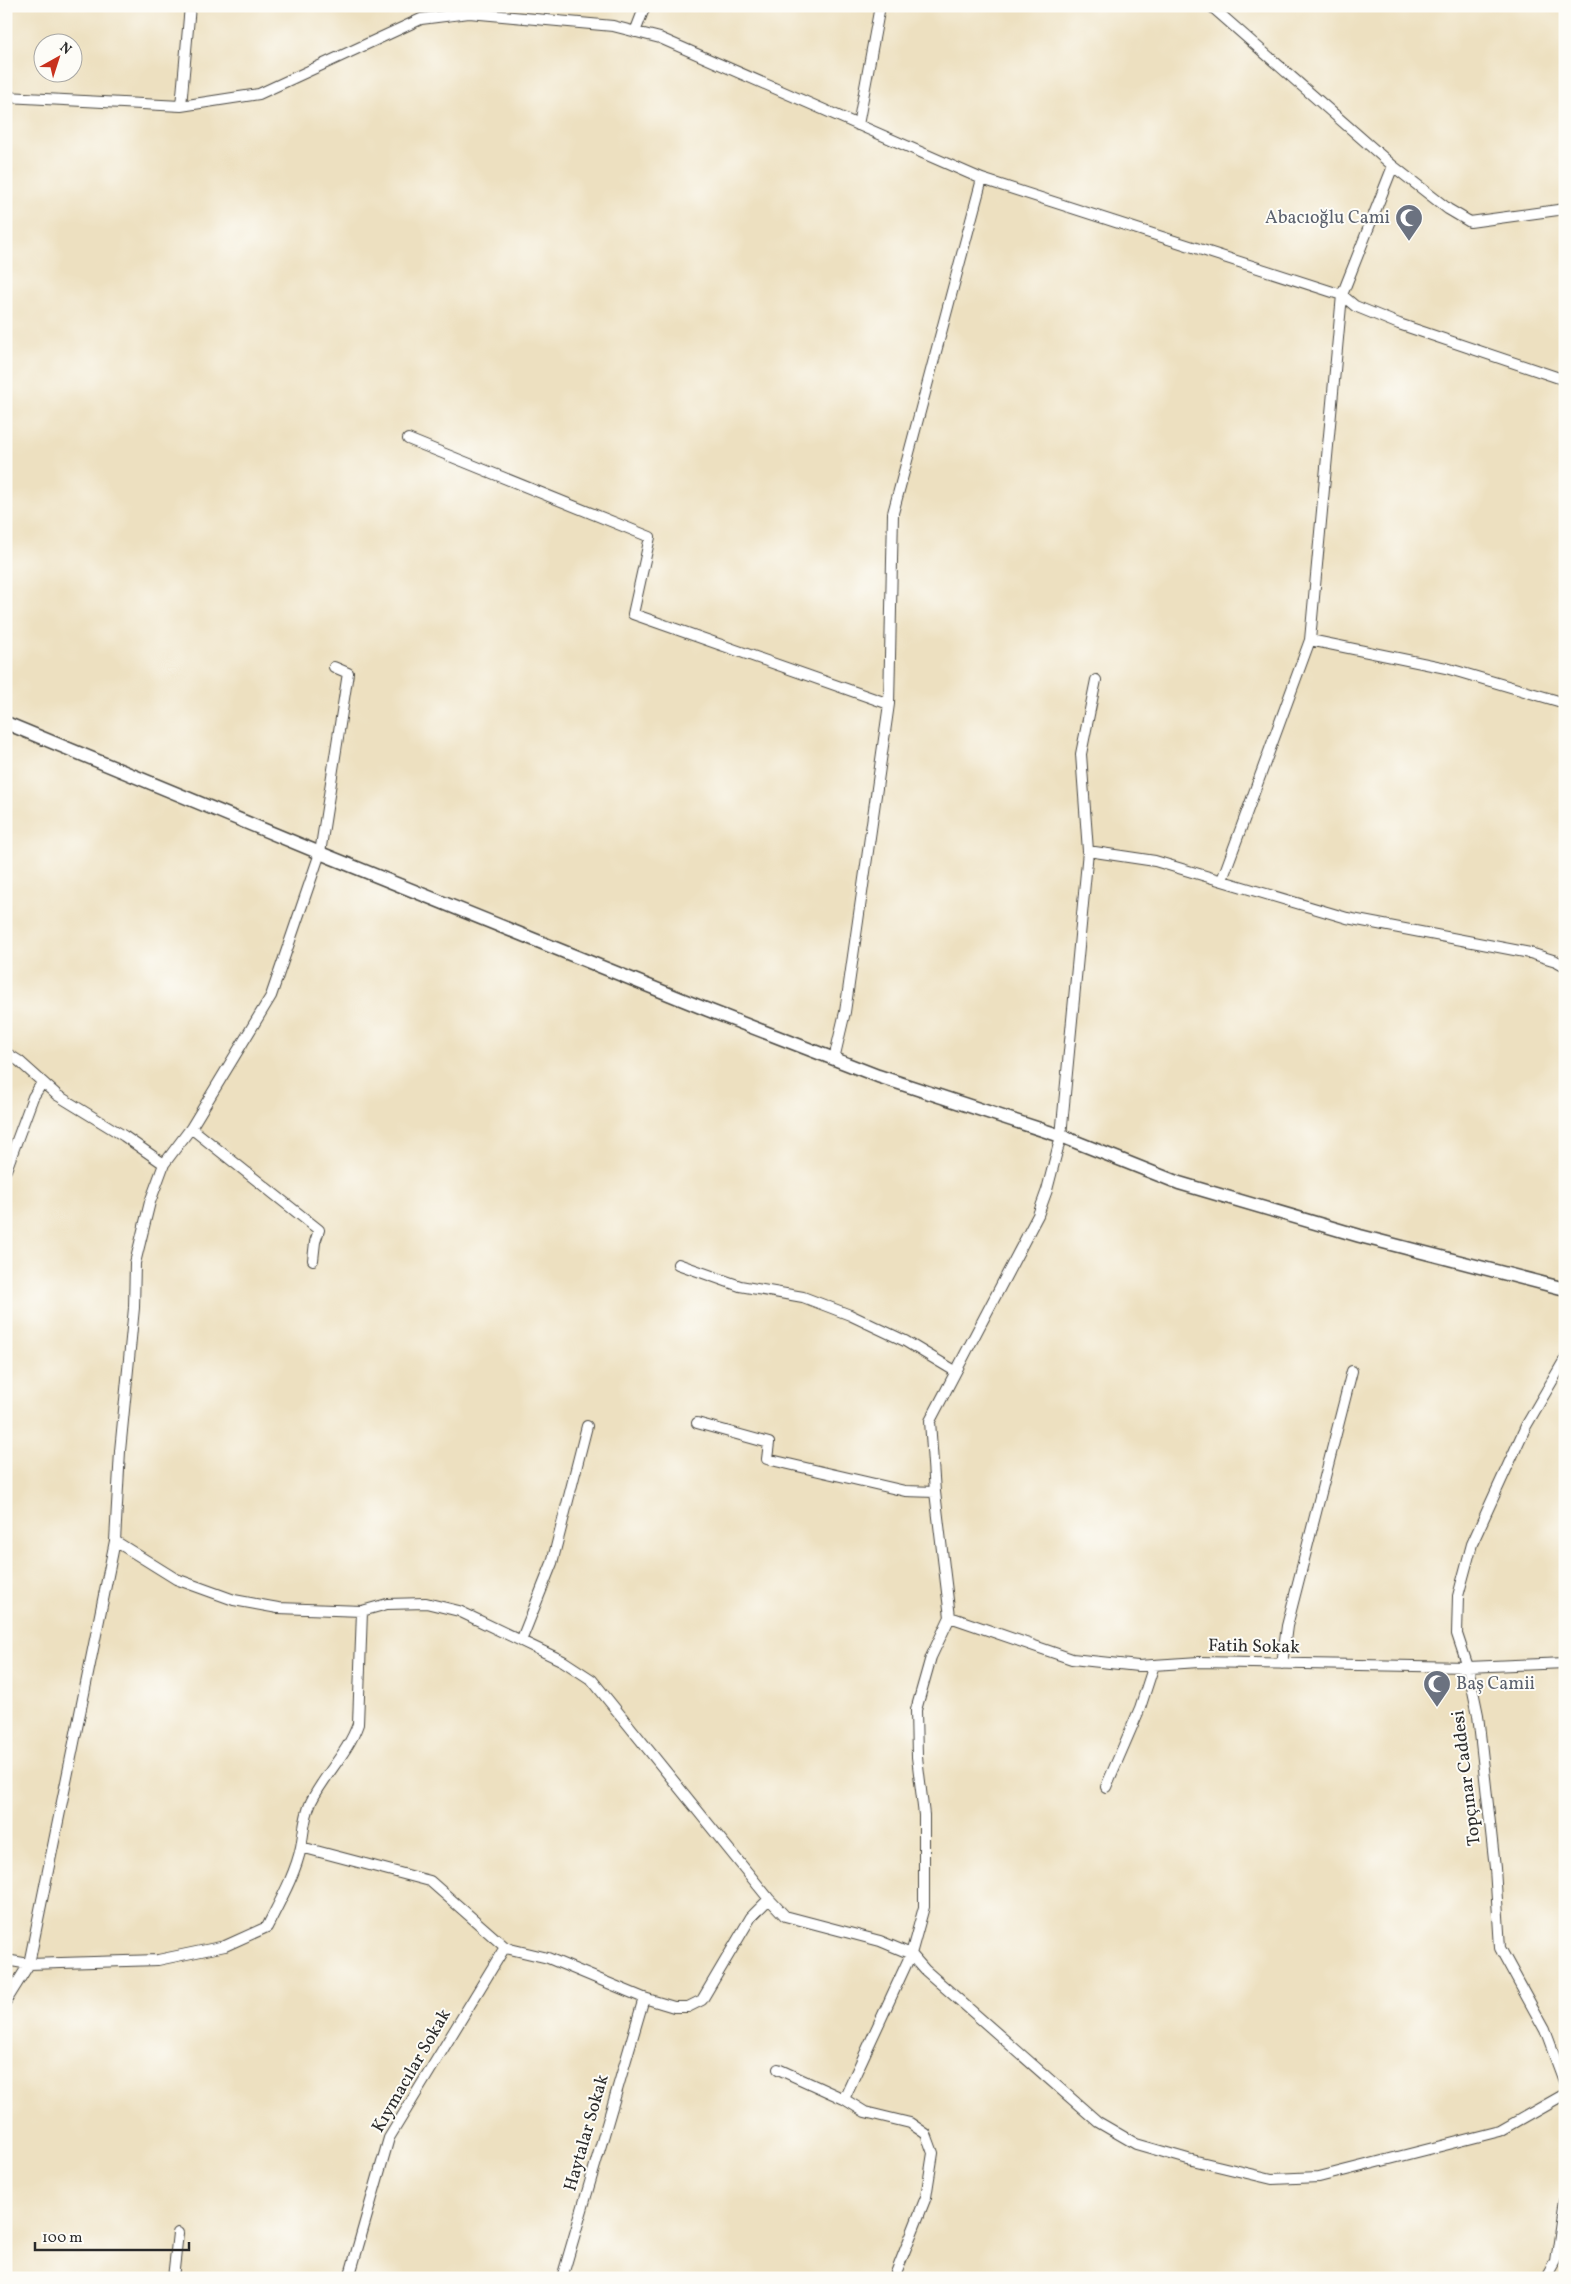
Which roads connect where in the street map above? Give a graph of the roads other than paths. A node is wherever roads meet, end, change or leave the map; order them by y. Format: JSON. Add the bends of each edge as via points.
{"nodes":[{"id":1,"x":190,"y":6,"type":"edge"},
{"id":2,"x":645,"y":6,"type":"edge"},
{"id":3,"x":880,"y":6,"type":"edge"},
{"id":4,"x":1211,"y":6,"type":"edge"},
{"id":5,"x":470,"y":10,"type":"edge"},
{"id":6,"x":635,"y":32,"type":"junction"},
{"id":7,"x":6,"y":97,"type":"edge"},
{"id":8,"x":181,"y":106,"type":"junction"},
{"id":9,"x":858,"y":125,"type":"junction"},
{"id":10,"x":1393,"y":166,"type":"junction"},
{"id":11,"x":982,"y":179,"type":"junction"},
{"id":12,"x":1565,"y":209,"type":"edge"},
{"id":13,"x":1342,"y":295,"type":"junction"},
{"id":14,"x":1565,"y":380,"type":"edge"},
{"id":15,"x":408,"y":439,"type":"dead end"},
{"id":16,"x":1310,"y":640,"type":"junction"},
{"id":17,"x":334,"y":667,"type":"dead end"},
{"id":18,"x":1096,"y":680,"type":"dead end"},
{"id":19,"x":1565,"y":703,"type":"edge"},
{"id":20,"x":889,"y":704,"type":"junction"},
{"id":21,"x":6,"y":723,"type":"edge"},
{"id":22,"x":1088,"y":851,"type":"junction"},
{"id":23,"x":320,"y":853,"type":"junction"},
{"id":24,"x":1222,"y":880,"type":"junction"},
{"id":25,"x":1565,"y":966,"type":"edge"},
{"id":26,"x":6,"y":1053,"type":"edge"},
{"id":27,"x":834,"y":1059,"type":"junction"},
{"id":28,"x":42,"y":1083,"type":"junction"},
{"id":29,"x":191,"y":1128,"type":"junction"},
{"id":30,"x":1061,"y":1136,"type":"junction"},
{"id":31,"x":164,"y":1164,"type":"junction"},
{"id":32,"x":6,"y":1170,"type":"edge"},
{"id":33,"x":313,"y":1260,"type":"dead end"},
{"id":34,"x":678,"y":1264,"type":"dead end"},
{"id":35,"x":1565,"y":1289,"type":"edge"},
{"id":36,"x":1565,"y":1359,"type":"edge"},
{"id":37,"x":955,"y":1371,"type":"junction"},
{"id":38,"x":1352,"y":1371,"type":"dead end"},
{"id":39,"x":697,"y":1423,"type":"dead end"},
{"id":40,"x":587,"y":1426,"type":"dead end"},
{"id":41,"x":935,"y":1492,"type":"junction"},
{"id":42,"x":115,"y":1541,"type":"junction"},
{"id":43,"x":362,"y":1610,"type":"junction"},
{"id":44,"x":950,"y":1617,"type":"junction"},
{"id":45,"x":521,"y":1642,"type":"junction"},
{"id":46,"x":1565,"y":1663,"type":"edge"},
{"id":47,"x":1282,"y":1664,"type":"junction"},
{"id":48,"x":1154,"y":1665,"type":"junction"},
{"id":49,"x":1468,"y":1667,"type":"junction"},
{"id":50,"x":1106,"y":1787,"type":"dead end"},
{"id":51,"x":301,"y":1847,"type":"junction"},
{"id":52,"x":769,"y":1899,"type":"junction"},
{"id":53,"x":504,"y":1947,"type":"junction"},
{"id":54,"x":910,"y":1954,"type":"junction"},
{"id":55,"x":6,"y":1960,"type":"edge"},
{"id":56,"x":29,"y":1964,"type":"junction"},
{"id":57,"x":644,"y":1998,"type":"junction"},
{"id":58,"x":6,"y":2001,"type":"edge"},
{"id":59,"x":778,"y":2069,"type":"dead end"},
{"id":60,"x":1565,"y":2084,"type":"edge"},
{"id":61,"x":1565,"y":2094,"type":"edge"},
{"id":62,"x":844,"y":2099,"type":"junction"},
{"id":63,"x":1565,"y":2201,"type":"edge"},
{"id":64,"x":178,"y":2233,"type":"dead end"},
{"id":65,"x":173,"y":2278,"type":"edge"},
{"id":66,"x":349,"y":2278,"type":"edge"},
{"id":67,"x":562,"y":2278,"type":"edge"},
{"id":68,"x":894,"y":2278,"type":"edge"},
{"id":69,"x":1547,"y":2278,"type":"edge"}],
"edges":[{"from":1,"to":8,"type":"street"},
{"from":2,"to":6,"type":"street"},
{"from":3,"to":9,"type":"street"},
{"from":4,"to":10,"type":"street"},
{"from":5,"to":6,"type":"street","via":[[613,26]]},
{"from":5,"to":8,"type":"street","via":[[422,19],[259,94]]},
{"from":6,"to":9,"type":"street","via":[[660,38]]},
{"from":7,"to":8,"type":"street"},
{"from":9,"to":11,"type":"street"},
{"from":10,"to":12,"type":"street","via":[[1470,222]]},
{"from":10,"to":13,"type":"street"},
{"from":11,"to":13,"type":"street"},
{"from":11,"to":20,"type":"street","via":[[893,513]]},
{"from":13,"to":14,"type":"street","via":[[1355,306],[1399,324]]},
{"from":13,"to":16,"type":"street"},
{"from":15,"to":20,"type":"street","via":[[650,537],[633,614]]},
{"from":16,"to":19,"type":"street","via":[[1446,668]]},
{"from":16,"to":24,"type":"street"},
{"from":17,"to":23,"type":"street","via":[[348,673]]},
{"from":18,"to":22,"type":"street","via":[[1081,754]]},
{"from":20,"to":27,"type":"street","via":[[845,1012]]},
{"from":21,"to":23,"type":"street"},
{"from":22,"to":24,"type":"street","via":[[1156,861]]},
{"from":22,"to":30,"type":"street"},
{"from":23,"to":27,"type":"street"},
{"from":23,"to":29,"type":"street","via":[[271,996]]},
{"from":24,"to":25,"type":"street","via":[[1347,918],[1530,953]]},
{"from":26,"to":28,"type":"street"},
{"from":27,"to":30,"type":"street"},
{"from":28,"to":31,"type":"street"},
{"from":28,"to":32,"type":"street","via":[[33,1097]]},
{"from":29,"to":31,"type":"street"},
{"from":29,"to":33,"type":"street","via":[[319,1230],[314,1242]]},
{"from":30,"to":35,"type":"street","via":[[1179,1183],[1360,1236]]},
{"from":30,"to":37,"type":"street","via":[[1038,1215]]},
{"from":31,"to":42,"type":"street","via":[[150,1202],[135,1263]]},
{"from":34,"to":37,"type":"street","via":[[740,1286],[811,1300],[905,1341]]},
{"from":36,"to":49,"type":"street","name":"Topçınar Caddesi","via":[[1526,1426],[1472,1544],[1458,1596],[1456,1634]]},
{"from":37,"to":41,"type":"street","via":[[930,1421]]},
{"from":38,"to":47,"type":"street","via":[[1287,1626]]},
{"from":39,"to":41,"type":"street","via":[[769,1443],[767,1459],[869,1484],[905,1491]]},
{"from":40,"to":45,"type":"street","via":[[552,1563]]},
{"from":41,"to":44,"type":"street"},
{"from":42,"to":43,"type":"street","via":[[176,1579],[234,1600],[278,1608]]},
{"from":42,"to":56,"type":"street"},
{"from":43,"to":45,"type":"street","via":[[388,1604],[426,1603],[459,1611]]},
{"from":43,"to":51,"type":"street","via":[[358,1724],[354,1737],[311,1801],[303,1825]]},
{"from":44,"to":48,"type":"street","name":"Fatih Sokak","via":[[1072,1659]]},
{"from":44,"to":54,"type":"street","via":[[931,1657],[916,1710],[917,1757],[924,1815],[924,1907]]},
{"from":45,"to":52,"type":"street","via":[[563,1661],[592,1680]]},
{"from":46,"to":49,"type":"street","name":"Fatih Sokak"},
{"from":47,"to":48,"type":"street","name":"Fatih Sokak","via":[[1199,1662]]},
{"from":47,"to":49,"type":"street","name":"Fatih Sokak"},
{"from":48,"to":50,"type":"street","via":[[1140,1708]]},
{"from":49,"to":60,"type":"street","name":"Topçınar Caddesi","via":[[1478,1715],[1495,1868],[1500,1948],[1545,2030]]},
{"from":51,"to":53,"type":"street","via":[[430,1881]]},
{"from":51,"to":56,"type":"street","via":[[267,1927],[225,1946],[158,1960]]},
{"from":52,"to":54,"type":"street","via":[[785,1916],[880,1941]]},
{"from":52,"to":57,"type":"street","via":[[751,1917],[702,2000],[688,2007],[674,2007]]},
{"from":53,"to":57,"type":"street","via":[[548,1958]]},
{"from":53,"to":66,"type":"street","name":"Kıymacılar Sokak","via":[[389,2138]]},
{"from":54,"to":61,"type":"street","via":[[1098,2122],[1136,2144],[1272,2179],[1319,2177],[1500,2131]]},
{"from":54,"to":62,"type":"street"},
{"from":55,"to":56,"type":"street"},
{"from":56,"to":58,"type":"street"},
{"from":57,"to":67,"type":"street","name":"Haytalar Sokak"},
{"from":59,"to":62,"type":"street"},
{"from":62,"to":68,"type":"street","via":[[865,2112],[910,2123],[926,2134],[933,2153],[926,2197]]},
{"from":63,"to":69,"type":"street","via":[[1556,2262]]},
{"from":64,"to":65,"type":"street"}]}
